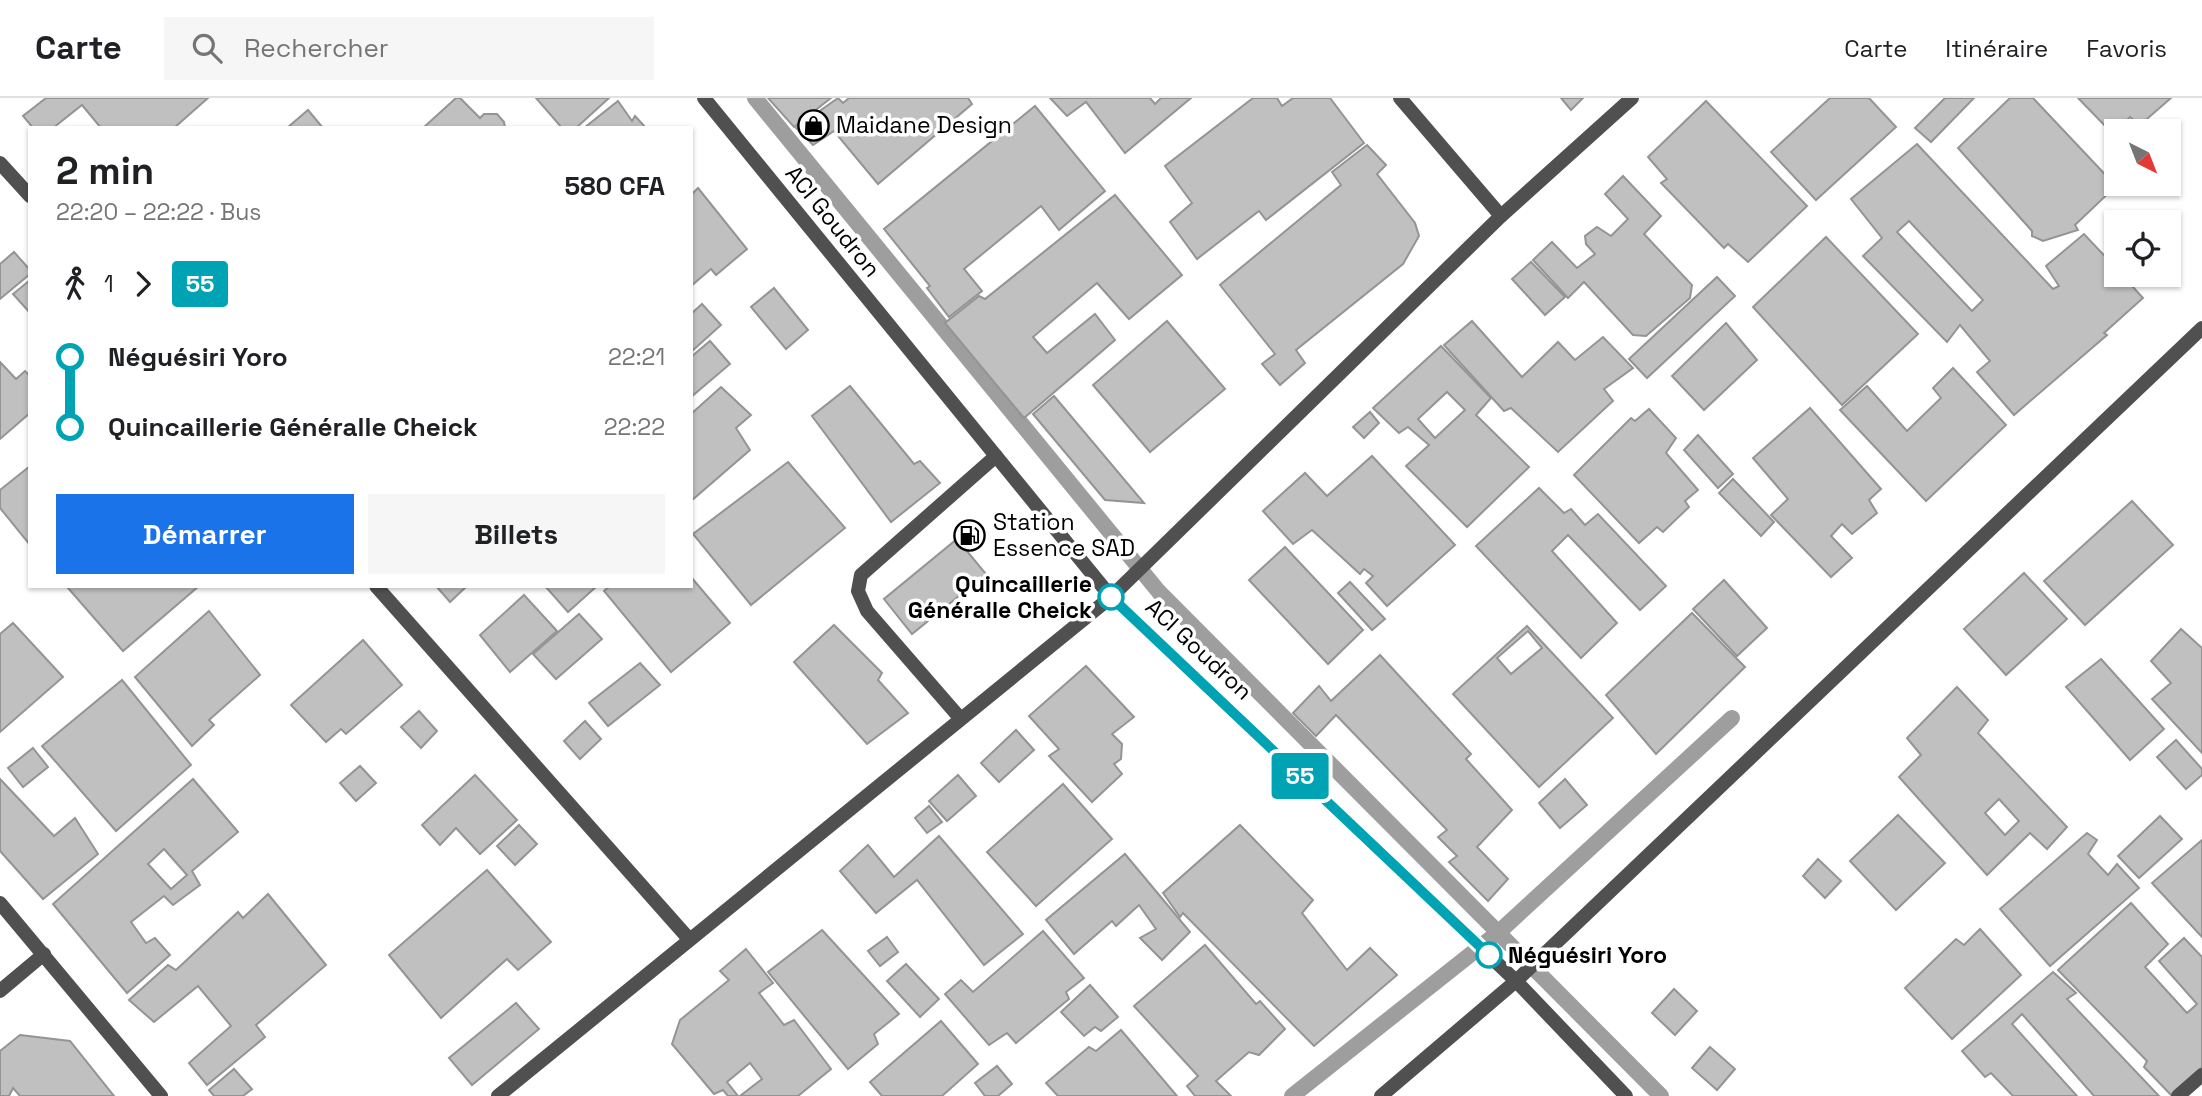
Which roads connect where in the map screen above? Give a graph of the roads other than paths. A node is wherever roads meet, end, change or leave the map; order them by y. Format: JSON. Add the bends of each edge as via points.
{"nodes":[{"id":1,"x":704,"y":98,"type":"edge"},
{"id":2,"x":1400,"y":98,"type":"edge"},
{"id":3,"x":1632,"y":98,"type":"edge"},
{"id":4,"x":0,"y":163,"type":"edge"},
{"id":5,"x":28,"y":194,"type":"edge"},
{"id":6,"x":1501,"y":216,"type":"junction"},
{"id":7,"x":2202,"y":328,"type":"edge"},
{"id":8,"x":996,"y":456,"type":"junction"},
{"id":9,"x":378,"y":588,"type":"edge"},
{"id":10,"x":1111,"y":597,"type":"junction"},
{"id":11,"x":960,"y":718,"type":"junction"},
{"id":12,"x":0,"y":903,"type":"edge"},
{"id":13,"x":689,"y":939,"type":"junction"},
{"id":14,"x":44,"y":954,"type":"junction"},
{"id":15,"x":1516,"y":981,"type":"junction"},
{"id":16,"x":0,"y":991,"type":"edge"},
{"id":17,"x":2202,"y":1075,"type":"edge"},
{"id":18,"x":160,"y":1096,"type":"edge"},
{"id":19,"x":498,"y":1096,"type":"edge"},
{"id":20,"x":1381,"y":1096,"type":"edge"},
{"id":21,"x":1626,"y":1096,"type":"edge"},
{"id":22,"x":2178,"y":1096,"type":"edge"}],
"edges":[{"from":1,"to":8,"type":"street","name":"ACI Goudron"},
{"from":2,"to":6,"type":"street"},
{"from":3,"to":6,"type":"street"},
{"from":4,"to":5,"type":"street"},
{"from":6,"to":10,"type":"street"},
{"from":7,"to":15,"type":"street"},
{"from":8,"to":10,"type":"street","name":"ACI Goudron"},
{"from":8,"to":11,"type":"street","via":[[861,575],[858,592],[867,611]]},
{"from":9,"to":13,"type":"street"},
{"from":10,"to":11,"type":"street"},
{"from":10,"to":15,"type":"street","name":"ACI Goudron"},
{"from":11,"to":13,"type":"street"},
{"from":12,"to":14,"type":"street"},
{"from":13,"to":19,"type":"street"},
{"from":14,"to":16,"type":"street"},
{"from":14,"to":18,"type":"street"},
{"from":15,"to":20,"type":"street"},
{"from":15,"to":21,"type":"street","name":"ACI Goudron"},
{"from":17,"to":22,"type":"street"}]}
